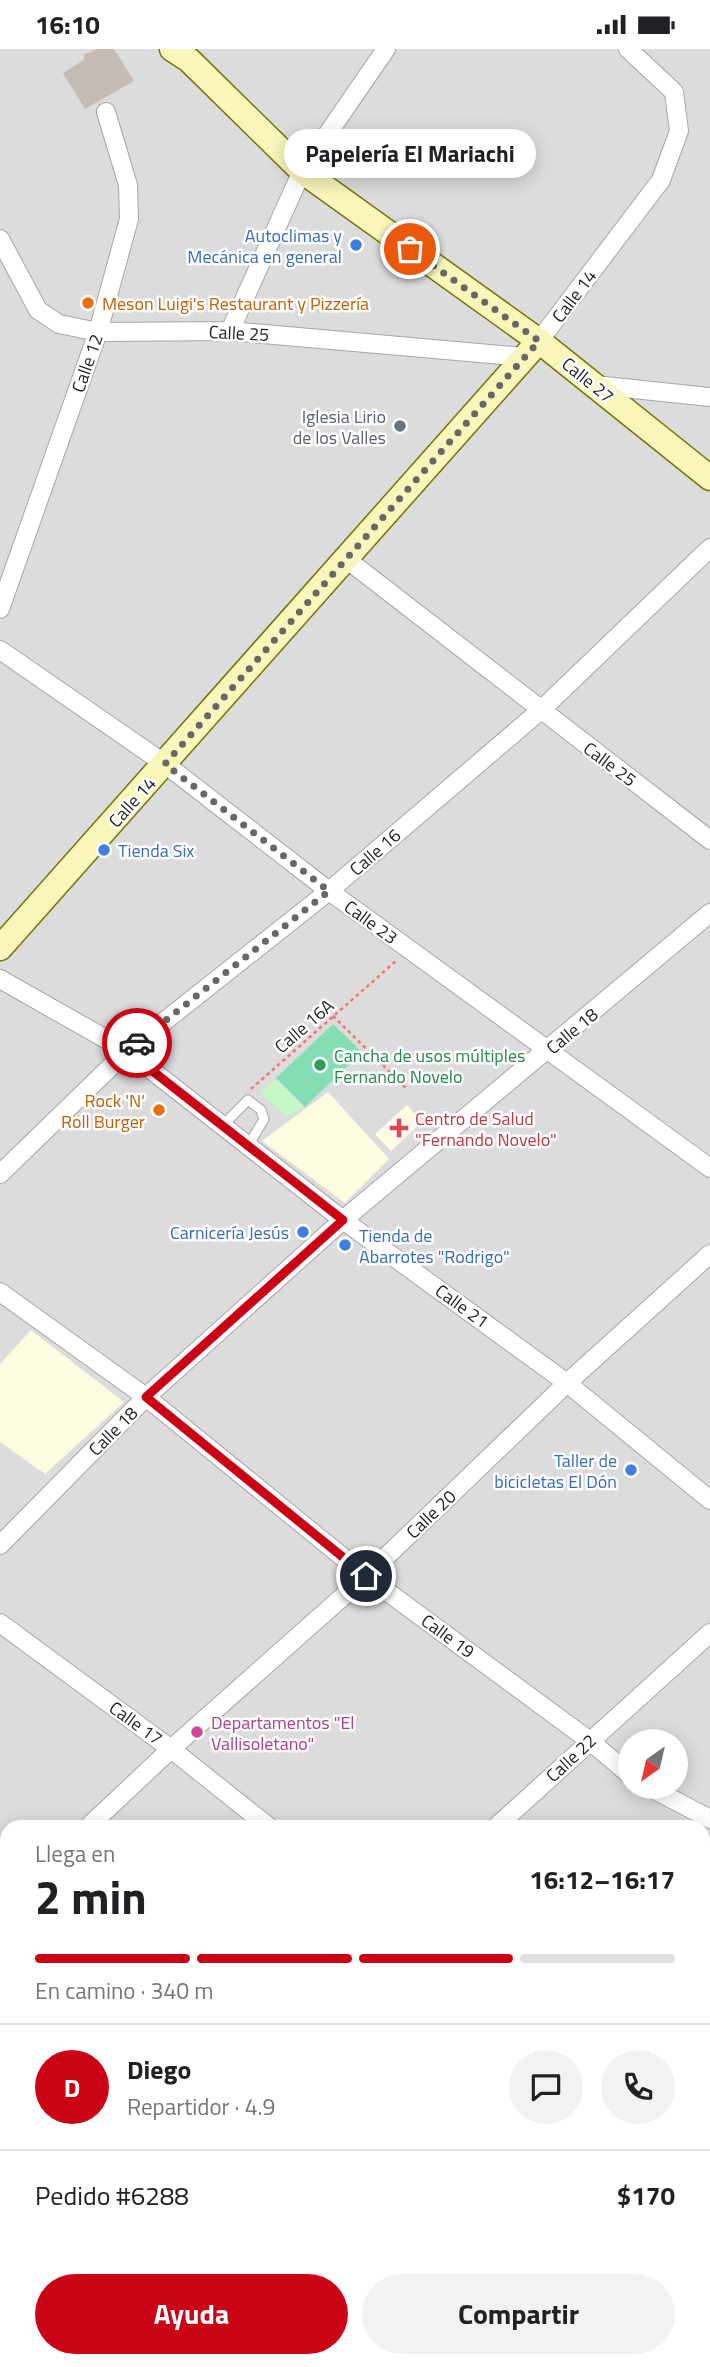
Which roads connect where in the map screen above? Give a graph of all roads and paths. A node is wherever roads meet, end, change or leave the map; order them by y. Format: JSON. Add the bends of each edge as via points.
{"nodes":[{"id":1,"x":172,"y":49,"type":"edge"},
{"id":2,"x":386,"y":49,"type":"edge"},
{"id":3,"x":628,"y":49,"type":"edge"},
{"id":4,"x":106,"y":112,"type":"dead end"},
{"id":5,"x":303,"y":171,"type":"junction"},
{"id":6,"x":0,"y":239,"type":"edge"},
{"id":7,"x":230,"y":331,"type":"junction"},
{"id":8,"x":98,"y":332,"type":"junction"},
{"id":9,"x":532,"y":349,"type":"junction"},
{"id":10,"x":594,"y":385,"type":"junction"},
{"id":11,"x":710,"y":397,"type":"edge"},
{"id":12,"x":710,"y":478,"type":"edge"},
{"id":13,"x":710,"y":548,"type":"edge"},
{"id":14,"x":345,"y":558,"type":"junction"},
{"id":15,"x":0,"y":609,"type":"edge"},
{"id":16,"x":0,"y":650,"type":"edge"},
{"id":17,"x":541,"y":710,"type":"junction"},
{"id":18,"x":165,"y":764,"type":"junction"},
{"id":19,"x":710,"y":840,"type":"edge"},
{"id":20,"x":329,"y":891,"type":"junction"},
{"id":21,"x":710,"y":913,"type":"edge"},
{"id":22,"x":0,"y":948,"type":"edge"},
{"id":23,"x":409,"y":950,"type":"junction"},
{"id":24,"x":0,"y":979,"type":"edge"},
{"id":25,"x":333,"y":1016,"type":"junction"},
{"id":26,"x":549,"y":1050,"type":"junction"},
{"id":27,"x":127,"y":1051,"type":"junction"},
{"id":28,"x":407,"y":1089,"type":"dead end"},
{"id":29,"x":245,"y":1094,"type":"dead end"},
{"id":30,"x":222,"y":1126,"type":"junction"},
{"id":31,"x":248,"y":1146,"type":"junction"},
{"id":32,"x":710,"y":1168,"type":"edge"},
{"id":33,"x":0,"y":1174,"type":"edge"},
{"id":34,"x":343,"y":1220,"type":"junction"},
{"id":35,"x":710,"y":1254,"type":"edge"},
{"id":36,"x":0,"y":1292,"type":"edge"},
{"id":37,"x":567,"y":1383,"type":"junction"},
{"id":38,"x":146,"y":1397,"type":"junction"},
{"id":39,"x":710,"y":1500,"type":"edge"},
{"id":40,"x":0,"y":1545,"type":"edge"},
{"id":41,"x":366,"y":1576,"type":"junction"},
{"id":42,"x":0,"y":1623,"type":"edge"},
{"id":43,"x":710,"y":1633,"type":"edge"},
{"id":44,"x":590,"y":1741,"type":"junction"},
{"id":45,"x":171,"y":1749,"type":"junction"},
{"id":46,"x":618,"y":1765,"type":"edge"},
{"id":47,"x":672,"y":1799,"type":"edge"},
{"id":48,"x":710,"y":1819,"type":"edge"},
{"id":49,"x":95,"y":1820,"type":"edge"},
{"id":50,"x":259,"y":1820,"type":"edge"},
{"id":51,"x":504,"y":1820,"type":"edge"}],
"edges":[{"from":1,"to":5,"type":"street","name":"Calle 27","via":[[189,60]]},
{"from":2,"to":5,"type":"street"},
{"from":3,"to":9,"type":"street","name":"Calle 14","via":[[674,92],[679,131],[662,180]]},
{"from":4,"to":8,"type":"street","name":"Calle 12","via":[[128,185],[129,219]]},
{"from":5,"to":7,"type":"street"},
{"from":5,"to":9,"type":"street","name":"Calle 27"},
{"from":6,"to":8,"type":"street","name":"Calle 25","via":[[38,310],[59,324]]},
{"from":7,"to":8,"type":"street","name":"Calle 25"},
{"from":7,"to":9,"type":"street","name":"Calle 25"},
{"from":8,"to":15,"type":"street","name":"Calle 12"},
{"from":9,"to":10,"type":"street","name":"Calle 27"},
{"from":9,"to":14,"type":"street","name":"Calle 14"},
{"from":10,"to":11,"type":"street"},
{"from":10,"to":12,"type":"street","name":"Calle 27"},
{"from":13,"to":17,"type":"street","name":"Calle 16"},
{"from":14,"to":17,"type":"street","name":"Calle 25"},
{"from":14,"to":18,"type":"street","name":"Calle 14"},
{"from":16,"to":18,"type":"street","name":"Calle 23"},
{"from":17,"to":19,"type":"street","name":"Calle 25"},
{"from":17,"to":20,"type":"street","name":"Calle 16"},
{"from":18,"to":20,"type":"street","name":"Calle 23"},
{"from":18,"to":22,"type":"street","name":"Calle 14"},
{"from":20,"to":23,"type":"street","name":"Calle 23"},
{"from":20,"to":27,"type":"street","name":"Calle 16"},
{"from":21,"to":26,"type":"street","name":"Calle 18"},
{"from":23,"to":25,"type":"path","name":"Calle 16A"},
{"from":23,"to":26,"type":"street","name":"Calle 23"},
{"from":24,"to":27,"type":"street","name":"Calle 21"},
{"from":25,"to":28,"type":"path"},
{"from":25,"to":29,"type":"path","name":"Calle 16A"},
{"from":26,"to":32,"type":"street","name":"Calle 23"},
{"from":26,"to":34,"type":"street","name":"Calle 18"},
{"from":27,"to":30,"type":"street","name":"Calle 21"},
{"from":27,"to":33,"type":"street","name":"Calle 16"},
{"from":30,"to":31,"type":"street","name":"Calle 21"},
{"from":30,"to":31,"type":"lane","via":[[248,1100],[256,1106],[264,1119]]},
{"from":31,"to":34,"type":"street","name":"Calle 21"},
{"from":34,"to":37,"type":"street","name":"Calle 21"},
{"from":34,"to":38,"type":"street","name":"Calle 18"},
{"from":35,"to":37,"type":"street","name":"Calle 20"},
{"from":36,"to":38,"type":"street","name":"Calle 19"},
{"from":37,"to":39,"type":"street","name":"Calle 21"},
{"from":37,"to":41,"type":"street","name":"Calle 20"},
{"from":38,"to":40,"type":"street","name":"Calle 18"},
{"from":38,"to":41,"type":"street","name":"Calle 19"},
{"from":41,"to":44,"type":"street","name":"Calle 19"},
{"from":41,"to":45,"type":"street","name":"Calle 20"},
{"from":42,"to":45,"type":"street","name":"Calle 17"},
{"from":43,"to":44,"type":"street","name":"Calle 22"},
{"from":44,"to":46,"type":"street","name":"Calle 19"},
{"from":44,"to":51,"type":"street","name":"Calle 22"},
{"from":45,"to":49,"type":"street","name":"Calle 20"},
{"from":45,"to":50,"type":"street","name":"Calle 17"},
{"from":47,"to":48,"type":"street"}]}
